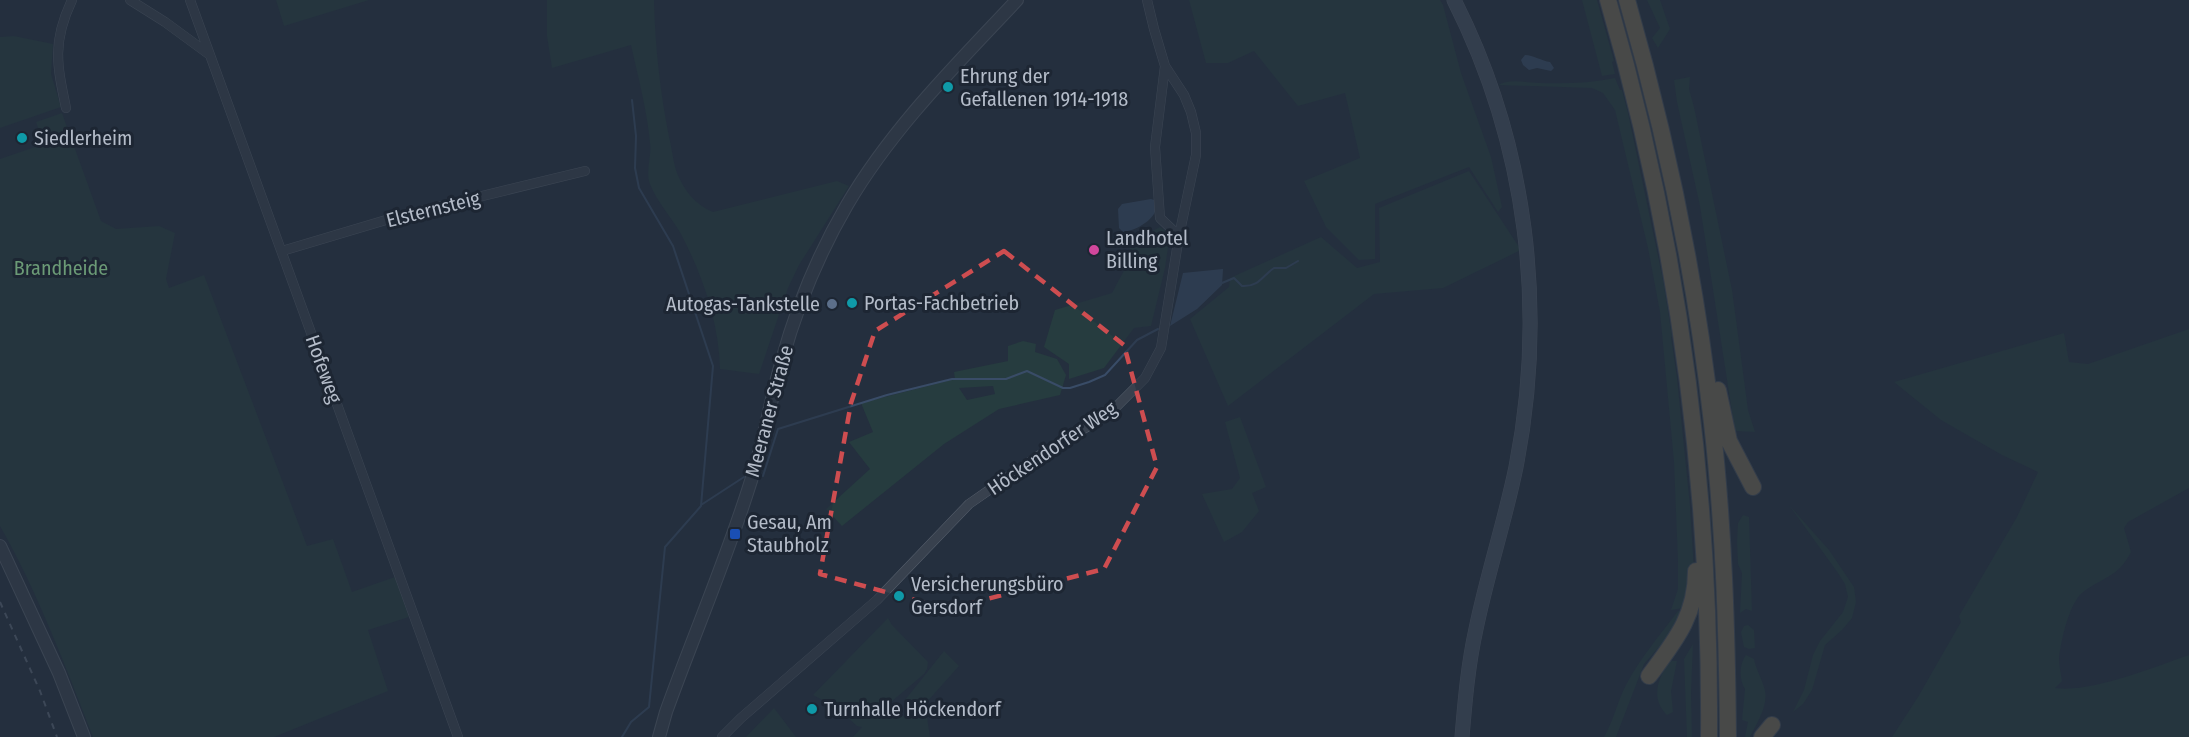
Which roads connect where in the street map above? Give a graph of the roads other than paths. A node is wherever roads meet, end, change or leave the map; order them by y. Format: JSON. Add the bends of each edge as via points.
{"nodes":[{"id":1,"x":72,"y":0,"type":"edge"},
{"id":2,"x":130,"y":0,"type":"edge"},
{"id":3,"x":190,"y":0,"type":"edge"},
{"id":4,"x":1017,"y":0,"type":"edge"},
{"id":5,"x":1147,"y":0,"type":"edge"},
{"id":6,"x":1454,"y":0,"type":"edge"},
{"id":7,"x":1608,"y":0,"type":"edge"},
{"id":8,"x":1627,"y":0,"type":"edge"},
{"id":9,"x":211,"y":55,"type":"junction"},
{"id":10,"x":1165,"y":66,"type":"junction"},
{"id":11,"x":66,"y":108,"type":"dead end"},
{"id":12,"x":585,"y":171,"type":"dead end"},
{"id":13,"x":1179,"y":236,"type":"junction"},
{"id":14,"x":282,"y":251,"type":"junction"},
{"id":15,"x":1704,"y":356,"type":"junction"},
{"id":16,"x":1753,"y":487,"type":"dead end"},
{"id":17,"x":1703,"y":528,"type":"junction"},
{"id":18,"x":0,"y":546,"type":"edge"},
{"id":19,"x":1649,"y":676,"type":"dead end"},
{"id":20,"x":84,"y":737,"type":"edge"},
{"id":21,"x":458,"y":737,"type":"edge"},
{"id":22,"x":659,"y":737,"type":"edge"},
{"id":23,"x":723,"y":737,"type":"edge"},
{"id":24,"x":1462,"y":737,"type":"edge"},
{"id":25,"x":1709,"y":737,"type":"edge"},
{"id":26,"x":1728,"y":737,"type":"edge"}],
"edges":[{"from":1,"to":11,"type":"street","via":[[57,45]]},
{"from":2,"to":9,"type":"street"},
{"from":3,"to":9,"type":"street","name":"Hofeweg"},
{"from":4,"to":22,"type":"street","name":"Meeraner Straße","via":[[887,144],[846,207],[819,259],[782,359],[750,485]]},
{"from":5,"to":10,"type":"street","name":"Höckendorfer Weg"},
{"from":6,"to":24,"type":"main road","via":[[1502,121],[1519,188],[1531,298],[1524,424],[1475,631]]},
{"from":7,"to":17,"type":"highway","via":[[1633,87],[1677,297]]},
{"from":8,"to":15,"type":"highway","via":[[1682,223]]},
{"from":9,"to":14,"type":"street","name":"Hofeweg"},
{"from":10,"to":13,"type":"street","via":[[1155,147],[1160,218]]},
{"from":10,"to":13,"type":"street","name":"Höckendorfer Weg","via":[[1184,95],[1196,133],[1196,155]]},
{"from":12,"to":14,"type":"street","name":"Elsternsteig","via":[[396,217]]},
{"from":13,"to":23,"type":"street","name":"Höckendorfer Weg","via":[[1161,348],[1145,378],[1109,414],[1038,456],[969,504],[877,600]]},
{"from":14,"to":21,"type":"street","name":"Hofeweg"},
{"from":15,"to":16,"type":"highway","via":[[1716,379],[1729,441]]},
{"from":15,"to":26,"type":"highway","via":[[1722,541]]},
{"from":17,"to":19,"type":"highway","via":[[1693,603],[1685,624]]},
{"from":17,"to":25,"type":"highway"},
{"from":18,"to":20,"type":"street"}]}
